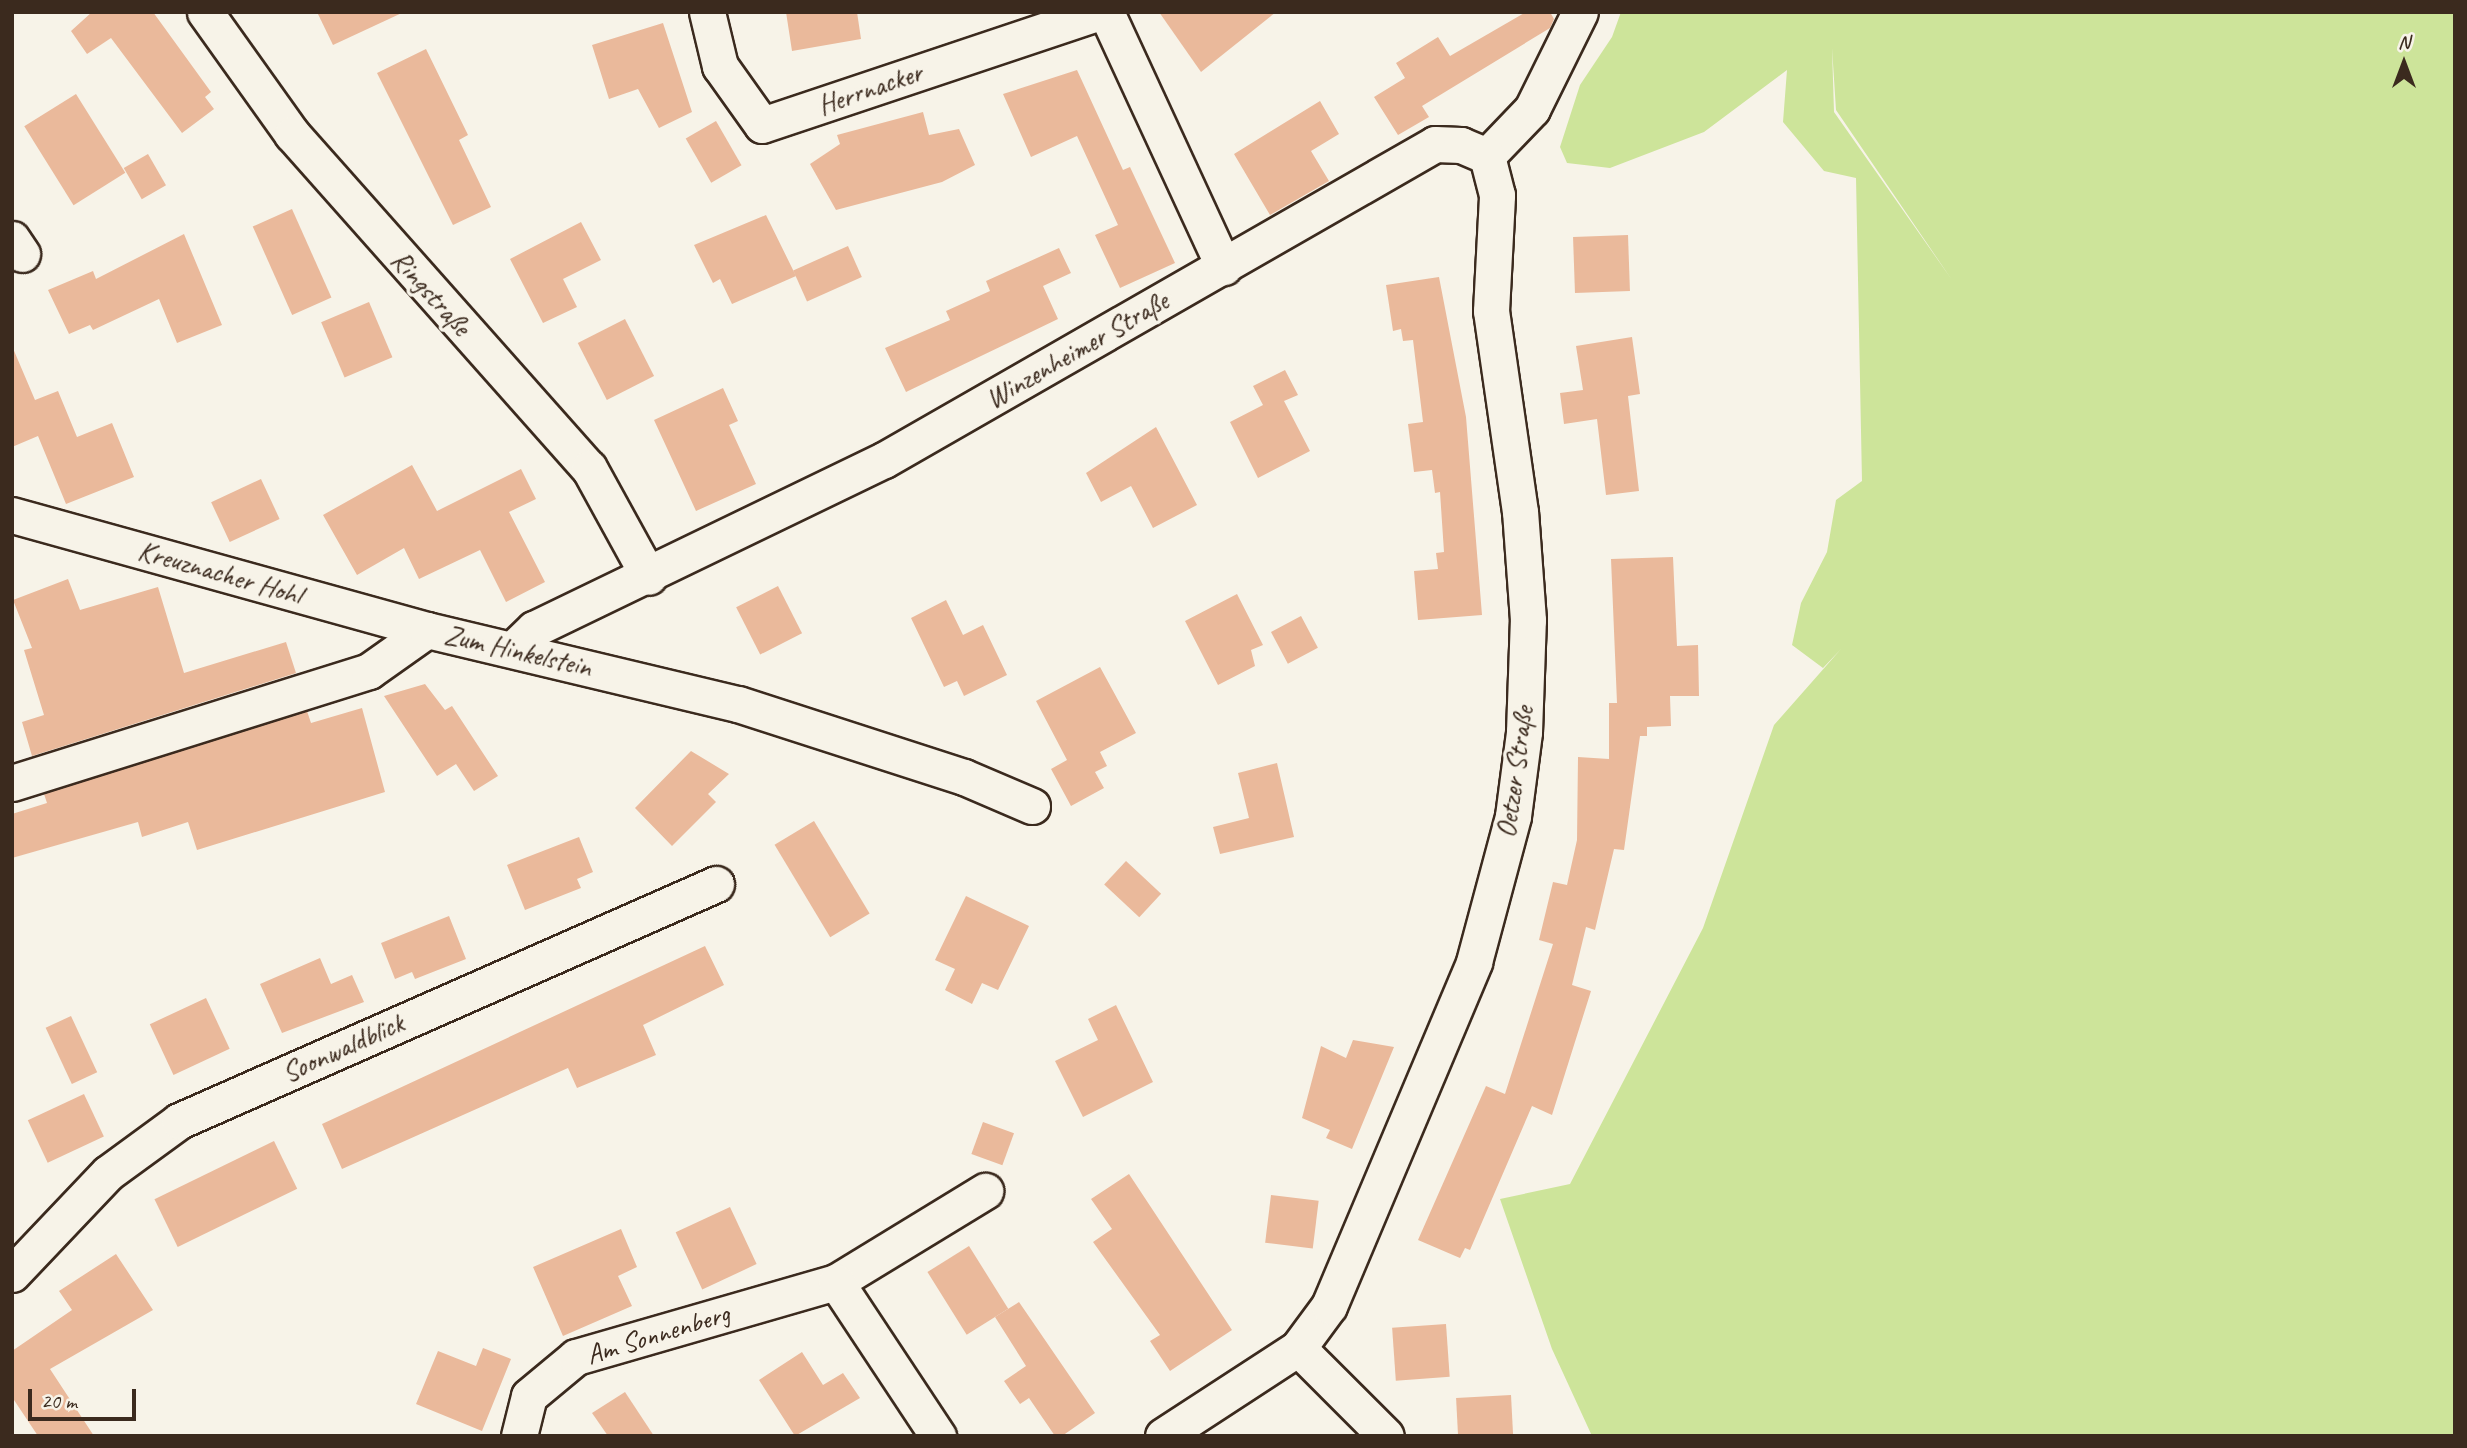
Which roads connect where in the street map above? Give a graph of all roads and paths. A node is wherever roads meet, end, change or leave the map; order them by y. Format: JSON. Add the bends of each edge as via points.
{"nodes":[{"id":1,"x":205,"y":12,"type":"edge"},
{"id":2,"x":707,"y":12,"type":"edge"},
{"id":3,"x":1099,"y":12,"type":"edge"},
{"id":4,"x":1106,"y":12,"type":"edge"},
{"id":5,"x":1580,"y":12,"type":"edge"},
{"id":6,"x":1487,"y":156,"type":"junction"},
{"id":7,"x":1224,"y":267,"type":"junction"},
{"id":8,"x":12,"y":515,"type":"edge"},
{"id":9,"x":649,"y":577,"type":"junction"},
{"id":10,"x":427,"y":630,"type":"junction"},
{"id":11,"x":513,"y":649,"type":"junction"},
{"id":12,"x":12,"y":783,"type":"edge"},
{"id":13,"x":1032,"y":806,"type":"dead end"},
{"id":14,"x":716,"y":884,"type":"dead end"},
{"id":15,"x":985,"y":1191,"type":"dead end"},
{"id":16,"x":12,"y":1274,"type":"edge"},
{"id":17,"x":836,"y":1282,"type":"junction"},
{"id":18,"x":1298,"y":1349,"type":"junction"},
{"id":19,"x":519,"y":1436,"type":"edge"},
{"id":20,"x":938,"y":1436,"type":"edge"},
{"id":21,"x":1163,"y":1436,"type":"edge"},
{"id":22,"x":1386,"y":1436,"type":"edge"}],
"edges":[{"from":1,"to":9,"type":"street","name":"Ringstraße","via":[[292,134],[589,468]]},
{"from":2,"to":3,"type":"street","name":"Herrnacker","via":[[720,66],[762,125]]},
{"from":4,"to":7,"type":"street"},
{"from":5,"to":6,"type":"street","via":[[1532,109]]},
{"from":6,"to":7,"type":"street","name":"Winzenheimer Straße","via":[[1461,145],[1435,144]]},
{"from":6,"to":18,"type":"street","name":"Oetzer Straße","via":[[1497,195],[1491,311],[1520,512],[1528,620],[1524,732],[1513,816],[1474,962],[1329,1306]]},
{"from":7,"to":9,"type":"street","name":"Winzenheimer Straße","via":[[884,460]]},
{"from":8,"to":10,"type":"street","name":"Kreuznacher Hohl"},
{"from":9,"to":11,"type":"street","name":"Winzenheimer Straße","via":[[534,629]]},
{"from":10,"to":11,"type":"street","name":"Zum Hinkelstein"},
{"from":10,"to":12,"type":"street","name":"Zum Hinkelstein","via":[[369,671]]},
{"from":11,"to":13,"type":"street","name":"Zum Hinkelstein","via":[[738,704],[964,777]]},
{"from":14,"to":16,"type":"street","name":"Soonwaldblick","via":[[178,1121],[108,1173]]},
{"from":15,"to":17,"type":"street","name":"Am Sonnenberg"},
{"from":17,"to":19,"type":"street","name":"Am Sonnenberg","via":[[576,1357],[529,1396]]},
{"from":17,"to":20,"type":"street"},
{"from":18,"to":21,"type":"street"},
{"from":18,"to":22,"type":"street"}]}
